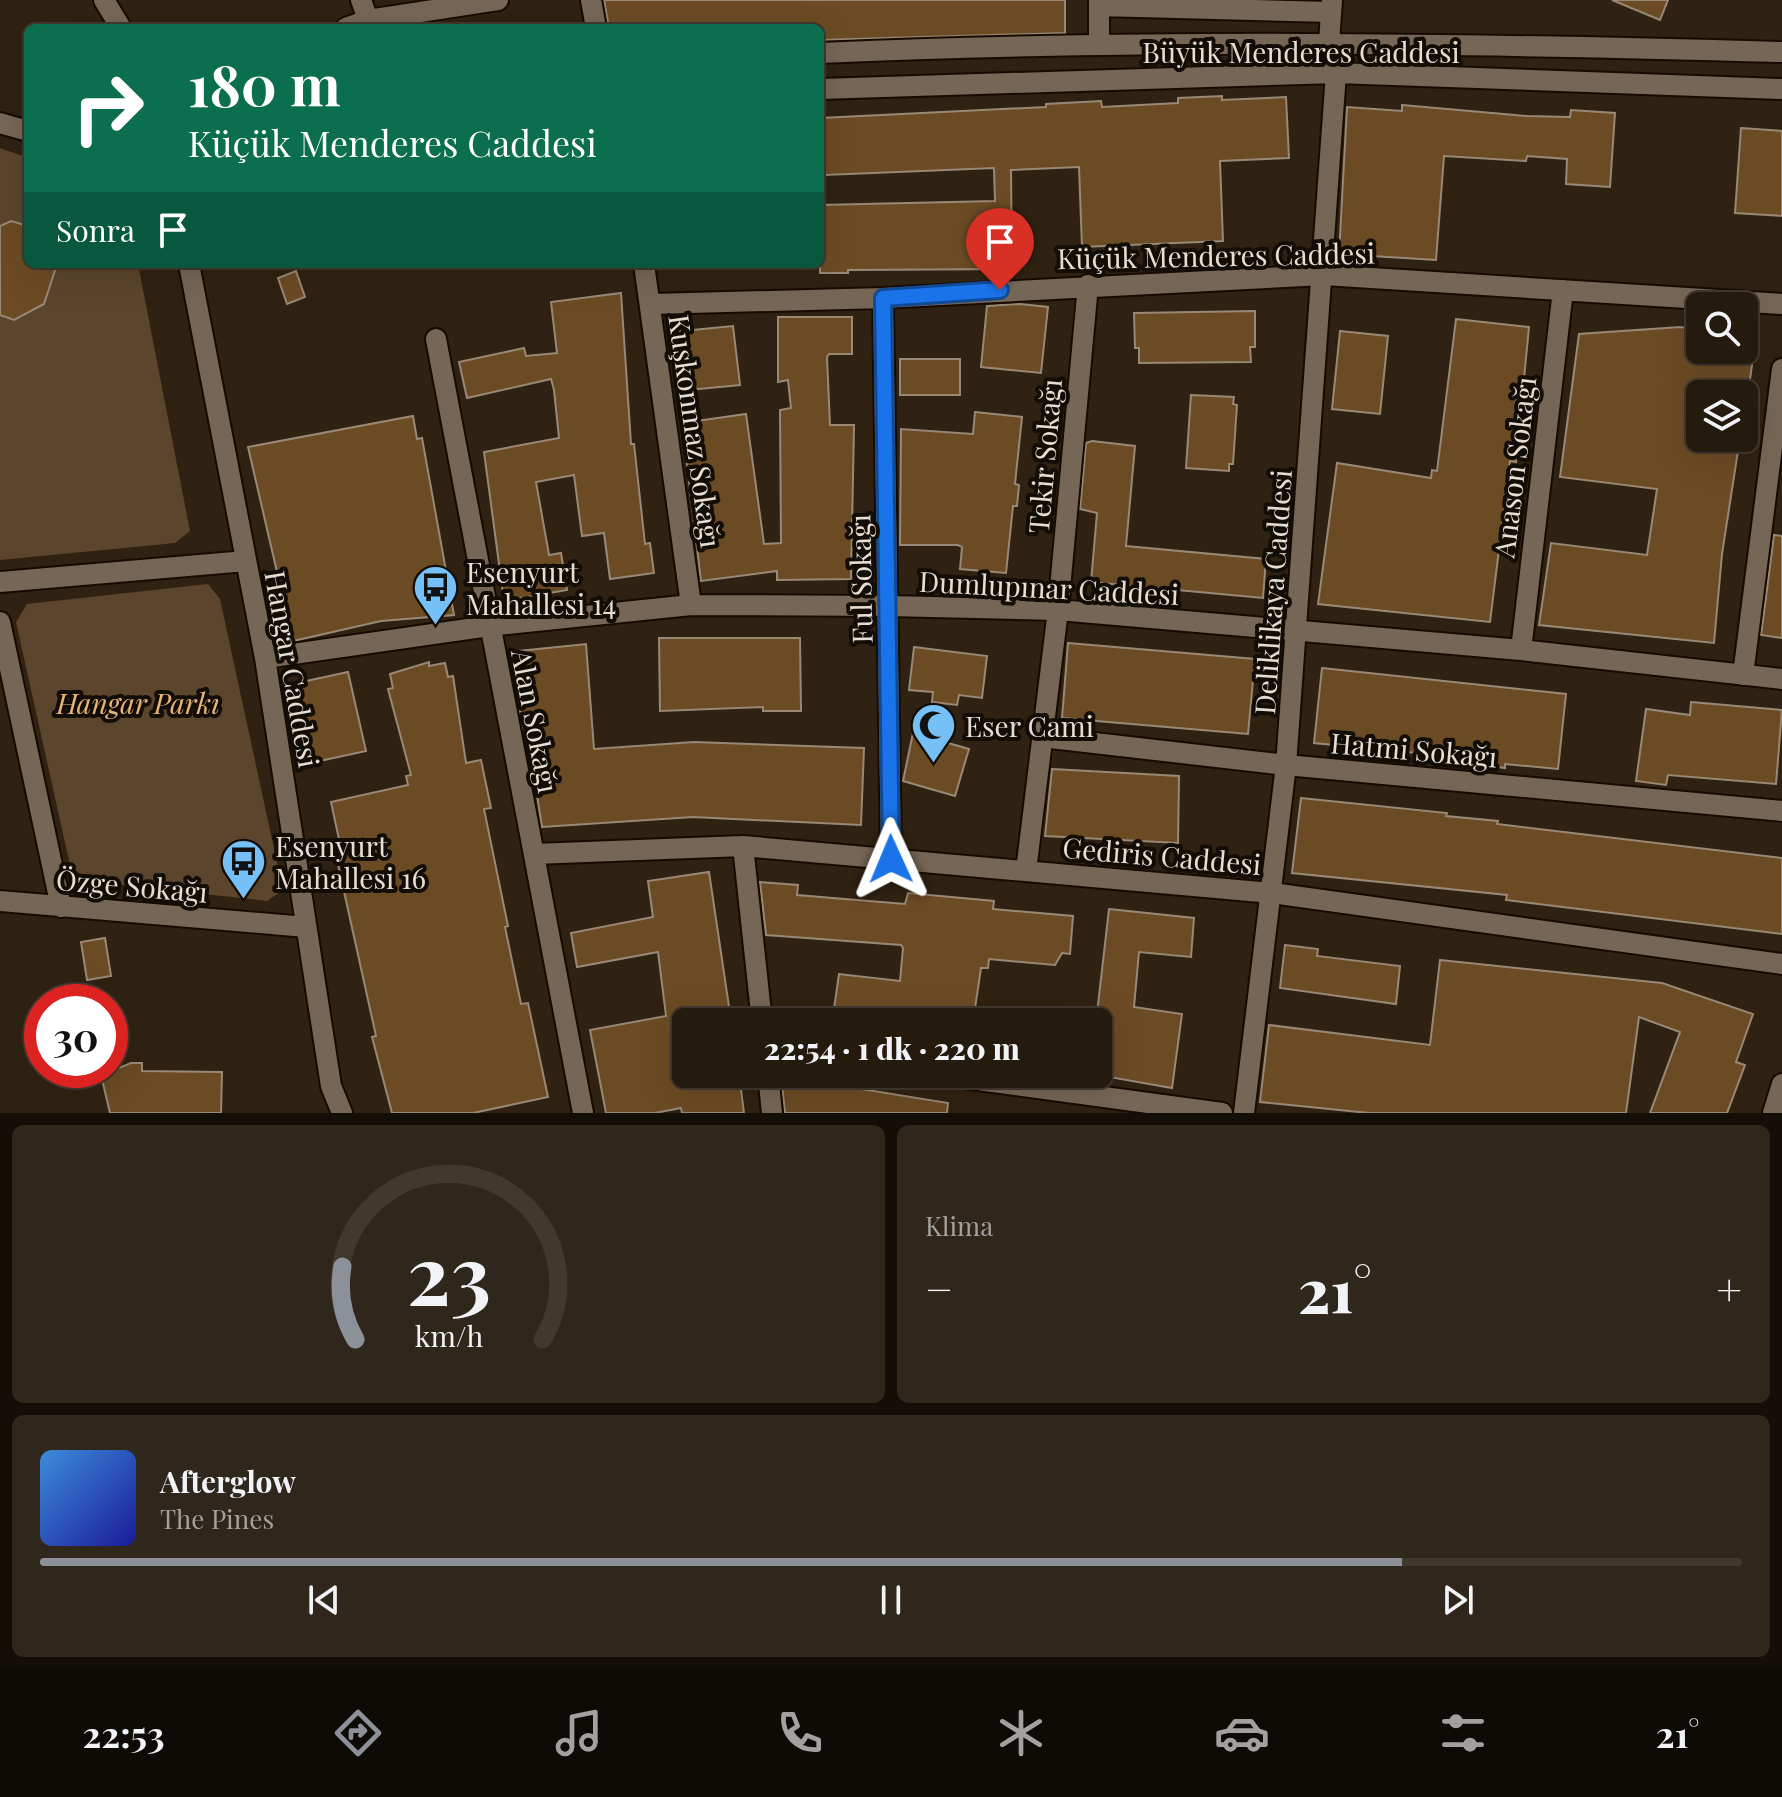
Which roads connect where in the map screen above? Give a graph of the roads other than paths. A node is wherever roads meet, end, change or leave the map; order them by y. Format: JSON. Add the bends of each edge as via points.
{"nodes":[{"id":1,"x":104,"y":0,"type":"edge"},
{"id":2,"x":361,"y":0,"type":"edge"},
{"id":3,"x":498,"y":0,"type":"edge"},
{"id":4,"x":591,"y":0,"type":"edge"},
{"id":5,"x":1099,"y":3,"type":"edge"},
{"id":6,"x":1331,"y":6,"type":"edge"},
{"id":7,"x":119,"y":24,"type":"edge"},
{"id":8,"x":370,"y":24,"type":"edge"},
{"id":9,"x":595,"y":24,"type":"edge"},
{"id":10,"x":1329,"y":42,"type":"junction"},
{"id":11,"x":1099,"y":45,"type":"junction"},
{"id":12,"x":1782,"y":52,"type":"edge"},
{"id":13,"x":824,"y":53,"type":"edge"},
{"id":14,"x":1336,"y":73,"type":"junction"},
{"id":15,"x":824,"y":89,"type":"edge"},
{"id":16,"x":1782,"y":89,"type":"edge"},
{"id":17,"x":0,"y":123,"type":"edge"},
{"id":18,"x":24,"y":129,"type":"edge"},
{"id":19,"x":190,"y":268,"type":"edge"},
{"id":20,"x":645,"y":268,"type":"edge"},
{"id":21,"x":1324,"y":275,"type":"junction"},
{"id":22,"x":1088,"y":285,"type":"junction"},
{"id":23,"x":1563,"y":290,"type":"junction"},
{"id":24,"x":883,"y":298,"type":"junction"},
{"id":25,"x":651,"y":304,"type":"junction"},
{"id":26,"x":1782,"y":304,"type":"edge"},
{"id":27,"x":436,"y":339,"type":"dead end"},
{"id":28,"x":1782,"y":369,"type":"edge"},
{"id":29,"x":246,"y":561,"type":"junction"},
{"id":30,"x":0,"y":582,"type":"edge"},
{"id":31,"x":691,"y":605,"type":"junction"},
{"id":32,"x":889,"y":606,"type":"junction"},
{"id":33,"x":1058,"y":610,"type":"junction"},
{"id":34,"x":0,"y":622,"type":"edge"},
{"id":35,"x":489,"y":626,"type":"junction"},
{"id":36,"x":1297,"y":633,"type":"junction"},
{"id":37,"x":1521,"y":650,"type":"junction"},
{"id":38,"x":265,"y":658,"type":"junction"},
{"id":39,"x":1743,"y":675,"type":"junction"},
{"id":40,"x":1782,"y":679,"type":"edge"},
{"id":41,"x":1042,"y":737,"type":"junction"},
{"id":42,"x":1286,"y":765,"type":"junction"},
{"id":43,"x":1782,"y":811,"type":"edge"},
{"id":44,"x":743,"y":846,"type":"junction"},
{"id":45,"x":534,"y":854,"type":"junction"},
{"id":46,"x":891,"y":859,"type":"junction"},
{"id":47,"x":1026,"y":871,"type":"junction"},
{"id":48,"x":1272,"y":893,"type":"junction"},
{"id":49,"x":0,"y":901,"type":"edge"},
{"id":50,"x":61,"y":907,"type":"junction"},
{"id":51,"x":306,"y":927,"type":"junction"},
{"id":52,"x":1782,"y":964,"type":"edge"},
{"id":53,"x":760,"y":1008,"type":"edge"},
{"id":54,"x":1782,"y":1084,"type":"edge"},
{"id":55,"x":331,"y":1086,"type":"junction"},
{"id":56,"x":769,"y":1088,"type":"edge"},
{"id":57,"x":1037,"y":1088,"type":"edge"},
{"id":58,"x":325,"y":1113,"type":"edge"},
{"id":59,"x":342,"y":1113,"type":"edge"},
{"id":60,"x":583,"y":1113,"type":"edge"},
{"id":61,"x":772,"y":1113,"type":"edge"},
{"id":62,"x":1222,"y":1113,"type":"edge"},
{"id":63,"x":1244,"y":1113,"type":"edge"},
{"id":64,"x":1773,"y":1113,"type":"edge"}],
"edges":[{"from":1,"to":7,"type":"street"},
{"from":2,"to":8,"type":"street"},
{"from":3,"to":8,"type":"street"},
{"from":4,"to":9,"type":"street"},
{"from":5,"to":6,"type":"street"},
{"from":5,"to":11,"type":"street"},
{"from":6,"to":10,"type":"street"},
{"from":10,"to":11,"type":"street","name":"Büyük Menderes Caddesi"},
{"from":10,"to":12,"type":"street","name":"Büyük Menderes Caddesi"},
{"from":11,"to":13,"type":"street","name":"Büyük Menderes Caddesi"},
{"from":14,"to":15,"type":"street","name":"Büyük Menderes Caddesi"},
{"from":14,"to":16,"type":"street","name":"Büyük Menderes Caddesi"},
{"from":14,"to":21,"type":"street","name":"Deliklikaya Caddesi"},
{"from":17,"to":18,"type":"street"},
{"from":19,"to":29,"type":"street","name":"Hangar Caddesi"},
{"from":20,"to":25,"type":"street","name":"Kuşkonmaz Sokağı"},
{"from":21,"to":22,"type":"street","name":"Küçük Menderes Caddesi"},
{"from":21,"to":23,"type":"street","name":"Küçük Menderes Caddesi"},
{"from":21,"to":36,"type":"street","name":"Deliklikaya Caddesi"},
{"from":22,"to":24,"type":"street","name":"Küçük Menderes Caddesi"},
{"from":22,"to":33,"type":"street","name":"Tekir Sokağı"},
{"from":23,"to":26,"type":"street","name":"Küçük Menderes Caddesi"},
{"from":23,"to":37,"type":"street","name":"Anason Sokağı"},
{"from":24,"to":25,"type":"street","name":"Küçük Menderes Caddesi"},
{"from":24,"to":32,"type":"street","name":"Ful Sokağı"},
{"from":25,"to":31,"type":"street","name":"Kuşkonmaz Sokağı"},
{"from":27,"to":35,"type":"street","name":"Alan Sokağı"},
{"from":28,"to":39,"type":"street"},
{"from":29,"to":30,"type":"street"},
{"from":29,"to":38,"type":"street","name":"Hangar Caddesi"},
{"from":31,"to":32,"type":"street","name":"Dumlupınar Caddesi"},
{"from":31,"to":35,"type":"street","name":"Dumlupınar Caddesi"},
{"from":32,"to":33,"type":"street","name":"Dumlupınar Caddesi"},
{"from":32,"to":46,"type":"street","name":"Ful Sokağı"},
{"from":33,"to":36,"type":"street","name":"Dumlupınar Caddesi"},
{"from":33,"to":41,"type":"street","name":"Tekir Sokağı"},
{"from":34,"to":50,"type":"street"},
{"from":35,"to":38,"type":"street","name":"Dumlupınar Caddesi"},
{"from":35,"to":45,"type":"street","name":"Alan Sokağı"},
{"from":36,"to":37,"type":"street","name":"Dumlupınar Caddesi"},
{"from":36,"to":42,"type":"street","name":"Deliklikaya Caddesi"},
{"from":37,"to":39,"type":"street","name":"Dumlupınar Caddesi"},
{"from":38,"to":51,"type":"street","name":"Hangar Caddesi"},
{"from":39,"to":40,"type":"street","name":"Dumlupınar Caddesi"},
{"from":41,"to":42,"type":"street","name":"Hatmi Sokağı"},
{"from":41,"to":47,"type":"street","name":"Tekir Sokağı"},
{"from":42,"to":43,"type":"street","name":"Hatmi Sokağı"},
{"from":42,"to":48,"type":"street","name":"Deliklikaya Caddesi"},
{"from":44,"to":45,"type":"street","name":"Gediris Caddesi"},
{"from":44,"to":46,"type":"street","name":"Gediris Caddesi"},
{"from":44,"to":53,"type":"street"},
{"from":45,"to":60,"type":"street","name":"Alan Sokağı"},
{"from":46,"to":47,"type":"street","name":"Gediris Caddesi"},
{"from":47,"to":48,"type":"street","name":"Gediris Caddesi"},
{"from":48,"to":52,"type":"street","name":"Gediris Caddesi"},
{"from":48,"to":63,"type":"street","name":"Deliklikaya Caddesi"},
{"from":49,"to":50,"type":"street","name":"Özge Sokağı"},
{"from":50,"to":51,"type":"street","name":"Özge Sokağı"},
{"from":51,"to":55,"type":"street","name":"Hangar Caddesi"},
{"from":54,"to":64,"type":"street"},
{"from":55,"to":58,"type":"street","name":"Hangar Caddesi"},
{"from":55,"to":59,"type":"street","name":"Hangar Caddesi"},
{"from":56,"to":61,"type":"street"},
{"from":57,"to":62,"type":"street"}]}
